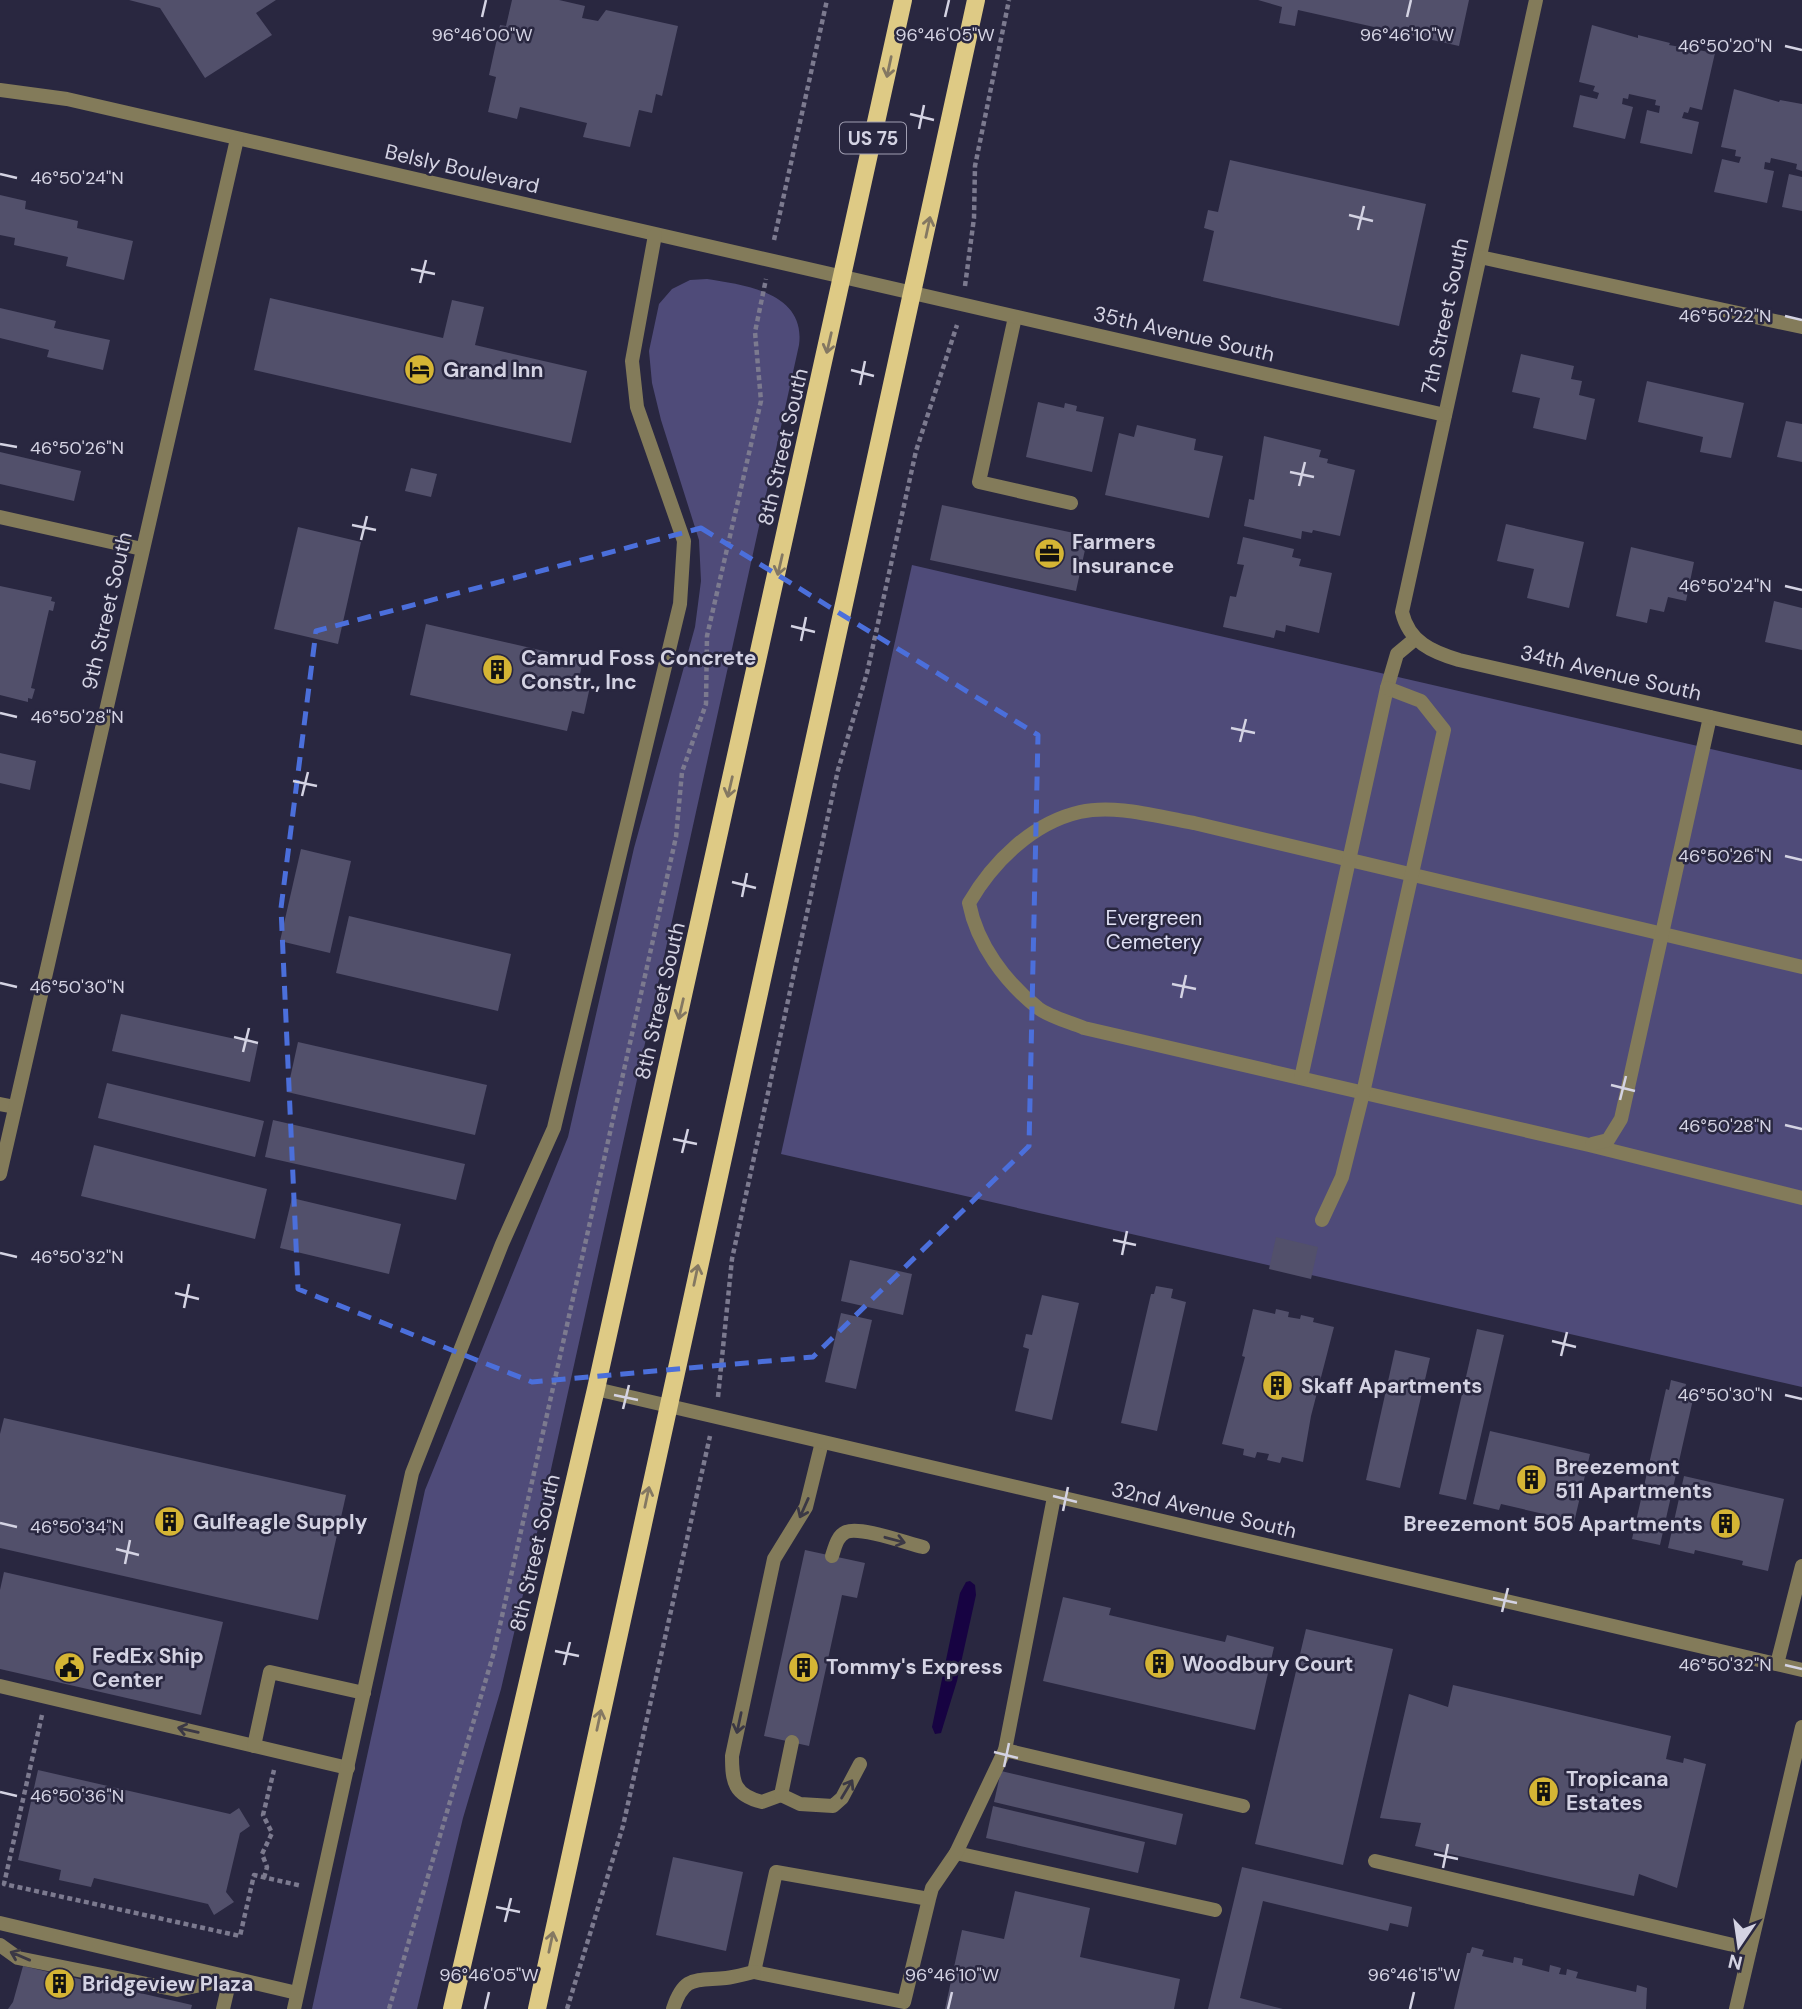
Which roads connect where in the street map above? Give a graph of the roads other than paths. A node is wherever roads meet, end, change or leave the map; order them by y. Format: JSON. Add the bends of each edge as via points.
{"nodes":[{"id":1,"x":903,"y":0,"type":"edge"},
{"id":2,"x":976,"y":0,"type":"edge"},
{"id":3,"x":1536,"y":0,"type":"edge"},
{"id":4,"x":0,"y":90,"type":"edge"},
{"id":5,"x":237,"y":139,"type":"junction"},
{"id":6,"x":655,"y":235,"type":"junction"},
{"id":7,"x":1480,"y":257,"type":"junction"},
{"id":8,"x":844,"y":276,"type":"junction"},
{"id":9,"x":914,"y":293,"type":"junction"},
{"id":10,"x":1015,"y":317,"type":"junction"},
{"id":11,"x":1802,"y":327,"type":"edge"},
{"id":12,"x":1445,"y":415,"type":"junction"},
{"id":13,"x":1071,"y":503,"type":"dead end"},
{"id":14,"x":0,"y":517,"type":"edge"},
{"id":15,"x":142,"y":550,"type":"junction"},
{"id":16,"x":1415,"y":639,"type":"junction"},
{"id":17,"x":1387,"y":688,"type":"junction"},
{"id":18,"x":1710,"y":717,"type":"junction"},
{"id":19,"x":1802,"y":738,"type":"edge"},
{"id":20,"x":1349,"y":860,"type":"junction"},
{"id":21,"x":1412,"y":875,"type":"junction"},
{"id":22,"x":1662,"y":934,"type":"junction"},
{"id":23,"x":1802,"y":967,"type":"edge"},
{"id":24,"x":1301,"y":1078,"type":"junction"},
{"id":25,"x":1363,"y":1093,"type":"junction"},
{"id":26,"x":0,"y":1104,"type":"edge"},
{"id":27,"x":15,"y":1107,"type":"junction"},
{"id":28,"x":1589,"y":1145,"type":"junction"},
{"id":29,"x":0,"y":1174,"type":"edge"},
{"id":30,"x":1802,"y":1198,"type":"edge"},
{"id":31,"x":1322,"y":1220,"type":"dead end"},
{"id":32,"x":596,"y":1389,"type":"junction"},
{"id":33,"x":667,"y":1407,"type":"junction"},
{"id":34,"x":822,"y":1443,"type":"junction"},
{"id":35,"x":1054,"y":1497,"type":"junction"},
{"id":36,"x":923,"y":1547,"type":"dead end"},
{"id":37,"x":832,"y":1556,"type":"dead end"},
{"id":38,"x":1802,"y":1566,"type":"edge"},
{"id":39,"x":1777,"y":1664,"type":"junction"},
{"id":40,"x":1802,"y":1670,"type":"edge"},
{"id":41,"x":0,"y":1686,"type":"edge"},
{"id":42,"x":364,"y":1693,"type":"junction"},
{"id":43,"x":1802,"y":1727,"type":"edge"},
{"id":44,"x":792,"y":1742,"type":"dead end"},
{"id":45,"x":254,"y":1746,"type":"junction"},
{"id":46,"x":1005,"y":1750,"type":"junction"},
{"id":47,"x":860,"y":1764,"type":"dead end"},
{"id":48,"x":348,"y":1768,"type":"junction"},
{"id":49,"x":781,"y":1795,"type":"junction"},
{"id":50,"x":1243,"y":1806,"type":"dead end"},
{"id":51,"x":956,"y":1853,"type":"junction"},
{"id":52,"x":1375,"y":1861,"type":"dead end"},
{"id":53,"x":929,"y":1899,"type":"junction"},
{"id":54,"x":1215,"y":1910,"type":"dead end"},
{"id":55,"x":0,"y":1923,"type":"edge"},
{"id":56,"x":0,"y":1945,"type":"edge"},
{"id":57,"x":1749,"y":1950,"type":"junction"},
{"id":58,"x":754,"y":1972,"type":"junction"},
{"id":59,"x":230,"y":1979,"type":"junction"},
{"id":60,"x":297,"y":1993,"type":"junction"},
{"id":61,"x":223,"y":2009,"type":"edge"},
{"id":62,"x":294,"y":2009,"type":"edge"},
{"id":63,"x":452,"y":2009,"type":"edge"},
{"id":64,"x":537,"y":2009,"type":"edge"},
{"id":65,"x":673,"y":2009,"type":"edge"},
{"id":66,"x":1736,"y":2009,"type":"edge"}],
"edges":[{"from":1,"to":8,"type":"main road","name":"8th Street South","number":"US 75","one_way":true},
{"from":9,"to":2,"type":"main road","one_way":true},
{"from":3,"to":7,"type":"street","name":"7th Street South"},
{"from":4,"to":5,"type":"street","name":"Belsly Boulevard","via":[[67,99]]},
{"from":5,"to":6,"type":"street","name":"Belsly Boulevard"},
{"from":5,"to":15,"type":"street","name":"9th Street South"},
{"from":6,"to":8,"type":"street","name":"Belsly Boulevard"},
{"from":6,"to":42,"type":"street","via":[[632,361],[636,407],[684,541],[680,604],[554,1128],[502,1244],[412,1473]]},
{"from":7,"to":11,"type":"street"},
{"from":7,"to":12,"type":"street","name":"7th Street South"},
{"from":8,"to":9,"type":"street","name":"Belsly Boulevard"},
{"from":8,"to":32,"type":"main road","name":"8th Street South","number":"US 75","one_way":true},
{"from":9,"to":10,"type":"street","name":"35th Avenue South"},
{"from":33,"to":9,"type":"main road","one_way":true},
{"from":10,"to":12,"type":"street","name":"35th Avenue South"},
{"from":10,"to":13,"type":"street","via":[[979,482]]},
{"from":12,"to":16,"type":"street","name":"7th Street South","via":[[1402,612]]},
{"from":14,"to":15,"type":"street"},
{"from":15,"to":27,"type":"street","name":"9th Street South"},
{"from":16,"to":17,"type":"street","via":[[1397,654]]},
{"from":16,"to":18,"type":"street","name":"34th Avenue South","via":[[1436,653],[1460,660]]},
{"from":17,"to":20,"type":"street"},
{"from":17,"to":21,"type":"street","via":[[1421,701],[1444,730]]},
{"from":18,"to":19,"type":"street","name":"34th Avenue South"},
{"from":18,"to":22,"type":"street"},
{"from":20,"to":21,"type":"street"},
{"from":20,"to":24,"type":"street"},
{"from":20,"to":24,"type":"street","via":[[1194,823],[1129,812],[1080,812],[1029,834],[984,876],[969,903],[973,924],[997,967],[1039,1009],[1084,1028]]},
{"from":21,"to":22,"type":"street"},
{"from":21,"to":25,"type":"street"},
{"from":22,"to":23,"type":"street"},
{"from":22,"to":28,"type":"street","via":[[1622,1119],[1608,1140]]},
{"from":24,"to":25,"type":"street"},
{"from":25,"to":28,"type":"street"},
{"from":25,"to":31,"type":"street","via":[[1342,1178]]},
{"from":26,"to":27,"type":"street"},
{"from":27,"to":29,"type":"street","name":"9th Street South"},
{"from":28,"to":30,"type":"street"},
{"from":32,"to":33,"type":"street","name":"32nd Avenue South"},
{"from":32,"to":63,"type":"main road","name":"8th Street South","number":"US 75"},
{"from":33,"to":34,"type":"street","name":"32nd Avenue South"},
{"from":64,"to":33,"type":"main road","one_way":true},
{"from":34,"to":35,"type":"street","name":"32nd Avenue South"},
{"from":34,"to":49,"type":"street","one_way":true,"via":[[806,1507],[774,1559],[732,1756],[732,1783],[738,1792],[762,1802]]},
{"from":35,"to":39,"type":"street","name":"32nd Avenue South"},
{"from":35,"to":46,"type":"street"},
{"from":37,"to":36,"type":"street","one_way":true,"via":[[846,1532],[860,1531]]},
{"from":38,"to":39,"type":"street"},
{"from":39,"to":40,"type":"street","name":"32nd Avenue South"},
{"from":45,"to":41,"type":"street","one_way":true},
{"from":42,"to":45,"type":"street","via":[[270,1672]]},
{"from":42,"to":48,"type":"street"},
{"from":43,"to":57,"type":"street"},
{"from":44,"to":49,"type":"street"},
{"from":45,"to":48,"type":"street"},
{"from":46,"to":50,"type":"street"},
{"from":46,"to":51,"type":"street"},
{"from":49,"to":47,"type":"street","one_way":true,"via":[[800,1804],[833,1806]]},
{"from":48,"to":60,"type":"street"},
{"from":51,"to":53,"type":"street"},
{"from":51,"to":54,"type":"street"},
{"from":52,"to":57,"type":"street"},
{"from":53,"to":58,"type":"street","via":[[776,1872]]},
{"from":53,"to":58,"type":"street","via":[[904,2002]]},
{"from":55,"to":59,"type":"street"},
{"from":59,"to":56,"type":"street","one_way":true,"via":[[177,1990],[18,1958]]},
{"from":57,"to":66,"type":"street"},
{"from":58,"to":65,"type":"street","via":[[687,1983],[678,1991]]},
{"from":59,"to":60,"type":"street"},
{"from":59,"to":61,"type":"street"},
{"from":60,"to":62,"type":"street"}]}
